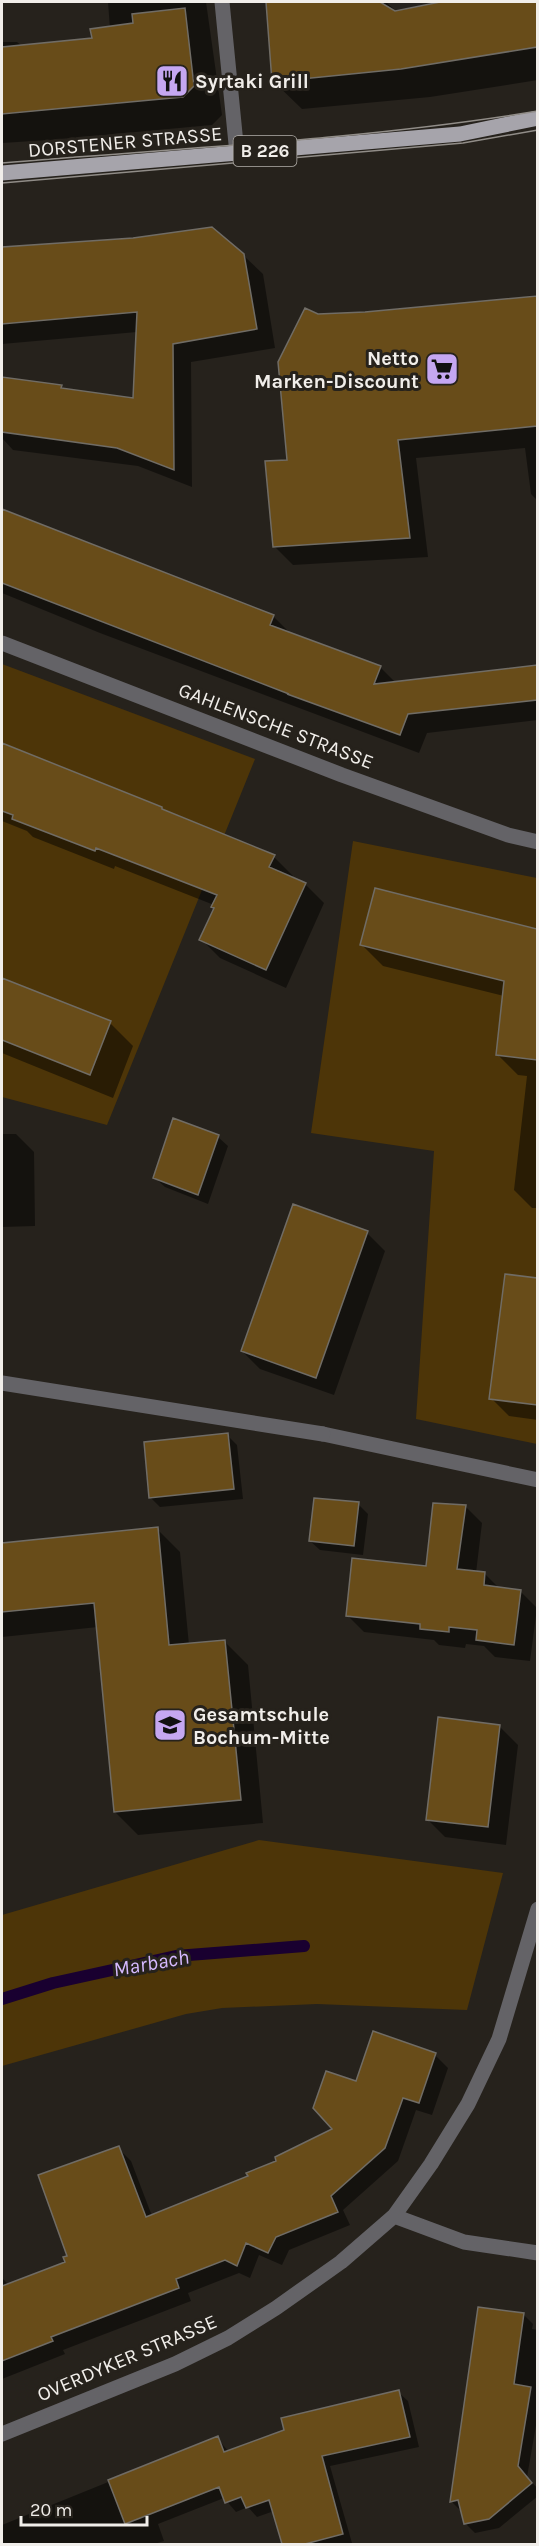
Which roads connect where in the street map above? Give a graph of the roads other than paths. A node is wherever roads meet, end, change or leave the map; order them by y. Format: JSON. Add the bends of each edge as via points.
{"nodes":[{"id":1,"x":222,"y":2,"type":"edge"},
{"id":2,"x":537,"y":118,"type":"edge"},
{"id":3,"x":237,"y":154,"type":"junction"},
{"id":4,"x":2,"y":173,"type":"edge"},
{"id":5,"x":2,"y":643,"type":"edge"},
{"id":6,"x":537,"y":843,"type":"edge"},
{"id":7,"x":2,"y":1383,"type":"edge"},
{"id":8,"x":537,"y":1480,"type":"edge"},
{"id":9,"x":537,"y":1909,"type":"edge"},
{"id":10,"x":394,"y":2216,"type":"junction"},
{"id":11,"x":537,"y":2253,"type":"edge"},
{"id":12,"x":2,"y":2434,"type":"edge"}],
"edges":[{"from":1,"to":3,"type":"street"},
{"from":2,"to":3,"type":"main road","name":"DORSTENER STRASSE","number":"B 226","via":[[460,134]]},
{"from":3,"to":4,"type":"main road","name":"DORSTENER STRASSE","number":"B 226"},
{"from":5,"to":6,"type":"street","name":"GAHLENSCHE STRASSE","via":[[342,775]]},
{"from":7,"to":8,"type":"street","via":[[323,1434]]},
{"from":9,"to":10,"type":"street","name":"OVERDYKER STRASSE","via":[[499,2039],[468,2104]]},
{"from":10,"to":11,"type":"street","via":[[464,2242]]},
{"from":10,"to":12,"type":"street","name":"OVERDYKER STRASSE","via":[[341,2262],[228,2338],[176,2364]]}]}
